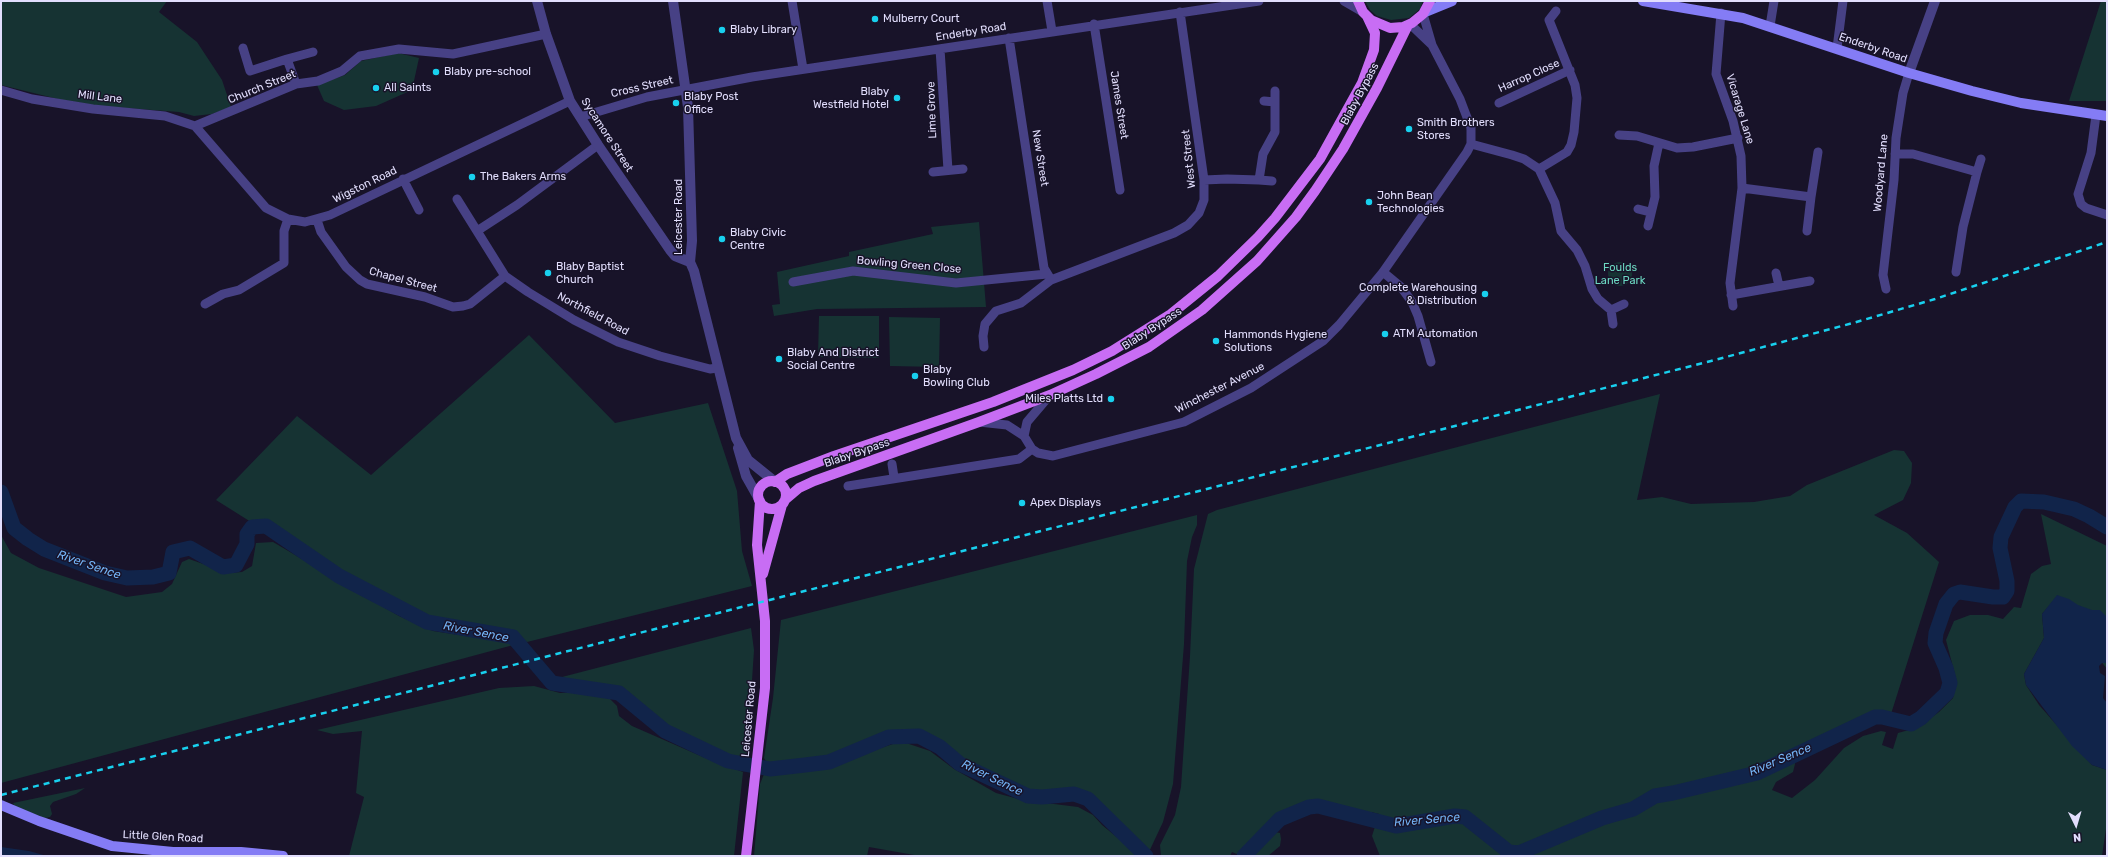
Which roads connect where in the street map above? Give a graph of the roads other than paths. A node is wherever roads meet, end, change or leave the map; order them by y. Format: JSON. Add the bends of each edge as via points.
{"nodes":[{"id":1,"x":537,"y":1,"type":"edge"},
{"id":2,"x":673,"y":1,"type":"edge"},
{"id":3,"x":792,"y":1,"type":"edge"},
{"id":4,"x":1047,"y":1,"type":"edge"},
{"id":5,"x":1259,"y":1,"type":"edge"},
{"id":6,"x":1344,"y":1,"type":"edge"},
{"id":7,"x":1358,"y":1,"type":"edge"},
{"id":8,"x":1430,"y":1,"type":"edge"},
{"id":9,"x":1452,"y":1,"type":"edge"},
{"id":10,"x":1643,"y":1,"type":"edge"},
{"id":11,"x":1774,"y":1,"type":"edge"},
{"id":12,"x":1843,"y":1,"type":"edge"},
{"id":13,"x":1935,"y":1,"type":"edge"},
{"id":14,"x":1198,"y":5,"type":"edge"},
{"id":15,"x":1556,"y":11,"type":"dead end"},
{"id":16,"x":1180,"y":12,"type":"junction"},
{"id":17,"x":1424,"y":13,"type":"junction"},
{"id":18,"x":1721,"y":13,"type":"junction"},
{"id":19,"x":1365,"y":14,"type":"junction"},
{"id":20,"x":1094,"y":24,"type":"junction"},
{"id":21,"x":1409,"y":24,"type":"junction"},
{"id":22,"x":1770,"y":26,"type":"junction"},
{"id":23,"x":1052,"y":31,"type":"junction"},
{"id":24,"x":546,"y":34,"type":"junction"},
{"id":25,"x":1009,"y":38,"type":"junction"},
{"id":26,"x":1432,"y":45,"type":"junction"},
{"id":27,"x":243,"y":48,"type":"dead end"},
{"id":28,"x":1837,"y":48,"type":"junction"},
{"id":29,"x":940,"y":49,"type":"junction"},
{"id":30,"x":313,"y":52,"type":"dead end"},
{"id":31,"x":287,"y":59,"type":"junction"},
{"id":32,"x":803,"y":68,"type":"junction"},
{"id":33,"x":1570,"y":70,"type":"junction"},
{"id":34,"x":1910,"y":73,"type":"junction"},
{"id":35,"x":296,"y":84,"type":"junction"},
{"id":36,"x":686,"y":89,"type":"junction"},
{"id":37,"x":1,"y":90,"type":"edge"},
{"id":38,"x":1275,"y":91,"type":"dead end"},
{"id":39,"x":570,"y":101,"type":"junction"},
{"id":40,"x":1264,"y":101,"type":"dead end"},
{"id":41,"x":1275,"y":102,"type":"junction"},
{"id":42,"x":1498,"y":103,"type":"dead end"},
{"id":43,"x":2096,"y":115,"type":"junction"},
{"id":44,"x":2107,"y":116,"type":"edge"},
{"id":45,"x":580,"y":117,"type":"junction"},
{"id":46,"x":195,"y":126,"type":"junction"},
{"id":47,"x":1619,"y":136,"type":"dead end"},
{"id":48,"x":1738,"y":138,"type":"junction"},
{"id":49,"x":1659,"y":143,"type":"junction"},
{"id":50,"x":1471,"y":144,"type":"junction"},
{"id":51,"x":598,"y":145,"type":"junction"},
{"id":52,"x":1818,"y":152,"type":"dead end"},
{"id":53,"x":1895,"y":154,"type":"junction"},
{"id":54,"x":1981,"y":159,"type":"dead end"},
{"id":55,"x":963,"y":168,"type":"dead end"},
{"id":56,"x":1539,"y":168,"type":"junction"},
{"id":57,"x":948,"y":170,"type":"junction"},
{"id":58,"x":933,"y":172,"type":"dead end"},
{"id":59,"x":1977,"y":172,"type":"junction"},
{"id":60,"x":403,"y":179,"type":"junction"},
{"id":61,"x":1204,"y":180,"type":"junction"},
{"id":62,"x":1259,"y":180,"type":"junction"},
{"id":63,"x":1272,"y":181,"type":"dead end"},
{"id":64,"x":1742,"y":188,"type":"junction"},
{"id":65,"x":1120,"y":190,"type":"dead end"},
{"id":66,"x":1811,"y":197,"type":"junction"},
{"id":67,"x":457,"y":199,"type":"dead end"},
{"id":68,"x":1638,"y":209,"type":"dead end"},
{"id":69,"x":419,"y":210,"type":"dead end"},
{"id":70,"x":1650,"y":212,"type":"junction"},
{"id":71,"x":2107,"y":215,"type":"edge"},
{"id":72,"x":288,"y":219,"type":"junction"},
{"id":73,"x":317,"y":220,"type":"junction"},
{"id":74,"x":1648,"y":226,"type":"dead end"},
{"id":75,"x":1807,"y":230,"type":"dead end"},
{"id":76,"x":477,"y":231,"type":"junction"},
{"id":77,"x":690,"y":262,"type":"junction"},
{"id":78,"x":1958,"y":262,"type":"junction"},
{"id":79,"x":1968,"y":263,"type":"dead end"},
{"id":80,"x":1383,"y":272,"type":"junction"},
{"id":81,"x":1956,"y":272,"type":"dead end"},
{"id":82,"x":1776,"y":273,"type":"dead end"},
{"id":83,"x":505,"y":276,"type":"junction"},
{"id":84,"x":1049,"y":277,"type":"junction"},
{"id":85,"x":1810,"y":281,"type":"dead end"},
{"id":86,"x":793,"y":282,"type":"dead end"},
{"id":87,"x":1779,"y":286,"type":"junction"},
{"id":88,"x":1886,"y":289,"type":"dead end"},
{"id":89,"x":1731,"y":295,"type":"junction"},
{"id":90,"x":205,"y":304,"type":"dead end"},
{"id":91,"x":1624,"y":304,"type":"dead end"},
{"id":92,"x":1733,"y":306,"type":"dead end"},
{"id":93,"x":1611,"y":310,"type":"junction"},
{"id":94,"x":1613,"y":324,"type":"dead end"},
{"id":95,"x":984,"y":347,"type":"dead end"},
{"id":96,"x":1431,"y":362,"type":"dead end"},
{"id":97,"x":717,"y":368,"type":"junction"},
{"id":98,"x":1050,"y":395,"type":"junction"},
{"id":99,"x":979,"y":422,"type":"junction"},
{"id":100,"x":1024,"y":436,"type":"junction"},
{"id":101,"x":736,"y":438,"type":"junction"},
{"id":102,"x":1032,"y":449,"type":"junction"},
{"id":103,"x":892,"y":464,"type":"dead end"},
{"id":104,"x":894,"y":478,"type":"junction"},
{"id":105,"x":774,"y":482,"type":"junction"},
{"id":106,"x":848,"y":486,"type":"dead end"},
{"id":107,"x":759,"y":500,"type":"junction"},
{"id":108,"x":784,"y":502,"type":"junction"},
{"id":109,"x":761,"y":584,"type":"junction"},
{"id":110,"x":1,"y":805,"type":"edge"},
{"id":111,"x":283,"y":856,"type":"edge"},
{"id":112,"x":746,"y":856,"type":"edge"}],
"edges":[{"from":1,"to":24,"type":"street","name":"Sycamore Street"},
{"from":2,"to":36,"type":"street","name":"Leicester Road"},
{"from":3,"to":32,"type":"street"},
{"from":4,"to":23,"type":"street"},
{"from":5,"to":14,"type":"street","name":"Enderby Road"},
{"from":6,"to":19,"type":"street"},
{"from":7,"to":19,"type":"main road","name":"Blaby Bypass"},
{"from":8,"to":17,"type":"main road"},
{"from":9,"to":17,"type":"main road"},
{"from":10,"to":18,"type":"main road","name":"Enderby Road"},
{"from":11,"to":22,"type":"street"},
{"from":12,"to":28,"type":"street"},
{"from":13,"to":34,"type":"street"},
{"from":14,"to":16,"type":"street","name":"Enderby Road"},
{"from":15,"to":33,"type":"street","via":[[1544,19]]},
{"from":16,"to":20,"type":"street","name":"Enderby Road"},
{"from":16,"to":61,"type":"street","name":"West Street"},
{"from":17,"to":21,"type":"main road"},
{"from":17,"to":26,"type":"street"},
{"from":18,"to":22,"type":"main road","name":"Enderby Road"},
{"from":18,"to":48,"type":"street","name":"Vicarage Lane","via":[[1716,74]]},
{"from":19,"to":21,"type":"main road","via":[[1383,26],[1397,28]]},
{"from":19,"to":105,"type":"main road","name":"Blaby Bypass","via":[[1375,33],[1374,50],[1362,84],[1329,144],[1305,181],[1275,218],[1241,254],[1195,295],[1142,333],[1073,370],[993,402],[834,456],[787,474]]},
{"from":20,"to":23,"type":"street","name":"Enderby Road"},
{"from":20,"to":65,"type":"street","name":"James Street"},
{"from":21,"to":26,"type":"street"},
{"from":21,"to":98,"type":"main road","name":"Blaby Bypass","via":[[1344,149],[1296,217],[1257,261],[1202,310],[1149,347]]},
{"from":22,"to":28,"type":"main road","name":"Enderby Road"},
{"from":23,"to":25,"type":"street","name":"Enderby Road"},
{"from":24,"to":35,"type":"street","name":"Church Street","via":[[453,54],[399,49],[360,56],[342,72],[318,81]]},
{"from":24,"to":39,"type":"street","name":"Sycamore Street"},
{"from":25,"to":29,"type":"street","name":"Enderby Road"},
{"from":25,"to":84,"type":"street","name":"New Street","via":[[1044,268]]},
{"from":26,"to":50,"type":"street","via":[[1460,99],[1471,128]]},
{"from":27,"to":31,"type":"street","via":[[250,71]]},
{"from":28,"to":34,"type":"main road","name":"Enderby Road"},
{"from":29,"to":32,"type":"street","name":"Enderby Road"},
{"from":29,"to":57,"type":"street","name":"Lime Grove"},
{"from":30,"to":31,"type":"street"},
{"from":31,"to":35,"type":"street"},
{"from":32,"to":36,"type":"street","name":"Enderby Road"},
{"from":33,"to":42,"type":"street","name":"Harrop Close"},
{"from":33,"to":56,"type":"street","via":[[1577,98],[1572,146],[1567,152]]},
{"from":34,"to":43,"type":"main road","name":"Enderby Road","via":[[2021,103]]},
{"from":34,"to":53,"type":"street","name":"Woodyard Lane","via":[[1903,93]]},
{"from":35,"to":46,"type":"street","name":"Church Street"},
{"from":36,"to":45,"type":"street","name":"Cross Street","via":[[628,101]]},
{"from":36,"to":77,"type":"street","name":"Leicester Road","via":[[691,184]]},
{"from":37,"to":46,"type":"street","name":"Mill Lane","via":[[32,99],[93,109],[165,116]]},
{"from":38,"to":41,"type":"street"},
{"from":39,"to":45,"type":"street","name":"Sycamore Street"},
{"from":39,"to":60,"type":"street","name":"Wigston Road"},
{"from":40,"to":41,"type":"street"},
{"from":41,"to":62,"type":"street","via":[[1275,132],[1263,154]]},
{"from":43,"to":44,"type":"main road","name":"Enderby Road"},
{"from":43,"to":71,"type":"street","via":[[2091,153],[2078,194],[2081,204],[2086,208]]},
{"from":45,"to":51,"type":"street","name":"Sycamore Street"},
{"from":46,"to":72,"type":"street","name":"Wigston Road","via":[[258,201]]},
{"from":47,"to":49,"type":"street","via":[[1637,136]]},
{"from":48,"to":49,"type":"street","via":[[1693,148],[1677,148]]},
{"from":48,"to":64,"type":"street","name":"Vicarage Lane"},
{"from":49,"to":70,"type":"street","via":[[1654,166],[1655,197]]},
{"from":50,"to":56,"type":"street","via":[[1518,157]]},
{"from":50,"to":80,"type":"street","name":"Winchester Avenue"},
{"from":51,"to":76,"type":"street"},
{"from":51,"to":77,"type":"street","name":"Sycamore Street","via":[[675,256]]},
{"from":52,"to":66,"type":"street"},
{"from":53,"to":59,"type":"street","via":[[1913,154]]},
{"from":53,"to":88,"type":"street","name":"Woodyard Lane","via":[[1878,276]]},
{"from":54,"to":59,"type":"street"},
{"from":55,"to":57,"type":"street"},
{"from":56,"to":93,"type":"street","via":[[1555,203],[1561,231],[1577,250],[1598,299]]},
{"from":57,"to":58,"type":"street"},
{"from":59,"to":78,"type":"street","via":[[1963,226]]},
{"from":60,"to":69,"type":"street"},
{"from":60,"to":73,"type":"street","name":"Wigston Road"},
{"from":61,"to":62,"type":"street"},
{"from":61,"to":84,"type":"street","name":"West Street","via":[[1204,200],[1199,213],[1182,230]]},
{"from":62,"to":63,"type":"street"},
{"from":64,"to":66,"type":"street"},
{"from":64,"to":89,"type":"street","name":"Vicarage Lane","via":[[1730,283]]},
{"from":66,"to":75,"type":"street"},
{"from":67,"to":76,"type":"street","name":"Northfield Road"},
{"from":68,"to":70,"type":"street"},
{"from":70,"to":74,"type":"street"},
{"from":72,"to":73,"type":"street","name":"Wigston Road","via":[[305,222]]},
{"from":72,"to":90,"type":"street","via":[[284,231],[284,263],[238,290],[223,294]]},
{"from":73,"to":83,"type":"street","name":"Chapel Street","via":[[321,232],[346,267],[367,284],[425,296],[453,307],[460,307],[470,304]]},
{"from":76,"to":83,"type":"street","name":"Northfield Road"},
{"from":77,"to":97,"type":"street","name":"Leicester Road"},
{"from":78,"to":79,"type":"street"},
{"from":78,"to":81,"type":"street"},
{"from":80,"to":96,"type":"street","via":[[1401,286],[1412,302]]},
{"from":80,"to":102,"type":"street","name":"Winchester Avenue","via":[[1339,325],[1314,349],[1251,388],[1184,422],[1053,456]]},
{"from":82,"to":87,"type":"street"},
{"from":83,"to":97,"type":"street","name":"Northfield Road","via":[[574,320],[618,342],[660,356],[710,369]]},
{"from":84,"to":86,"type":"street","name":"Bowling Green Close","via":[[956,283],[853,271]]},
{"from":84,"to":95,"type":"street","via":[[1020,303],[996,311],[985,324]]},
{"from":85,"to":87,"type":"street"},
{"from":87,"to":89,"type":"street"},
{"from":89,"to":92,"type":"street","name":"Vicarage Lane"},
{"from":91,"to":93,"type":"street"},
{"from":93,"to":94,"type":"street"},
{"from":97,"to":101,"type":"street","name":"Leicester Road"},
{"from":98,"to":99,"type":"main road","name":"Blaby Bypass"},
{"from":98,"to":100,"type":"street","via":[[1026,422]]},
{"from":99,"to":100,"type":"street","via":[[1007,425]]},
{"from":99,"to":108,"type":"main road","name":"Blaby Bypass","via":[[814,481],[799,488]]},
{"from":100,"to":102,"type":"street"},
{"from":101,"to":105,"type":"street","name":"Leicester Road","via":[[748,460]]},
{"from":101,"to":107,"type":"street","name":"Leicester Road","via":[[742,466]]},
{"from":102,"to":104,"type":"street","via":[[1019,459]]},
{"from":103,"to":104,"type":"street"},
{"from":104,"to":106,"type":"street"},
{"from":105,"to":107,"type":"main road","via":[[762,486]]},
{"from":105,"to":108,"type":"main road","via":[[786,490]]},
{"from":107,"to":108,"type":"main road","via":[[770,509]]},
{"from":107,"to":109,"type":"main road","name":"Leicester Road","via":[[757,537]]},
{"from":108,"to":109,"type":"main road","name":"Leicester Road"},
{"from":109,"to":112,"type":"main road","name":"Leicester Road","via":[[765,621],[765,688]]},
{"from":110,"to":111,"type":"main road","name":"Little Glen Road","via":[[112,846],[158,851],[241,852]]}]}
